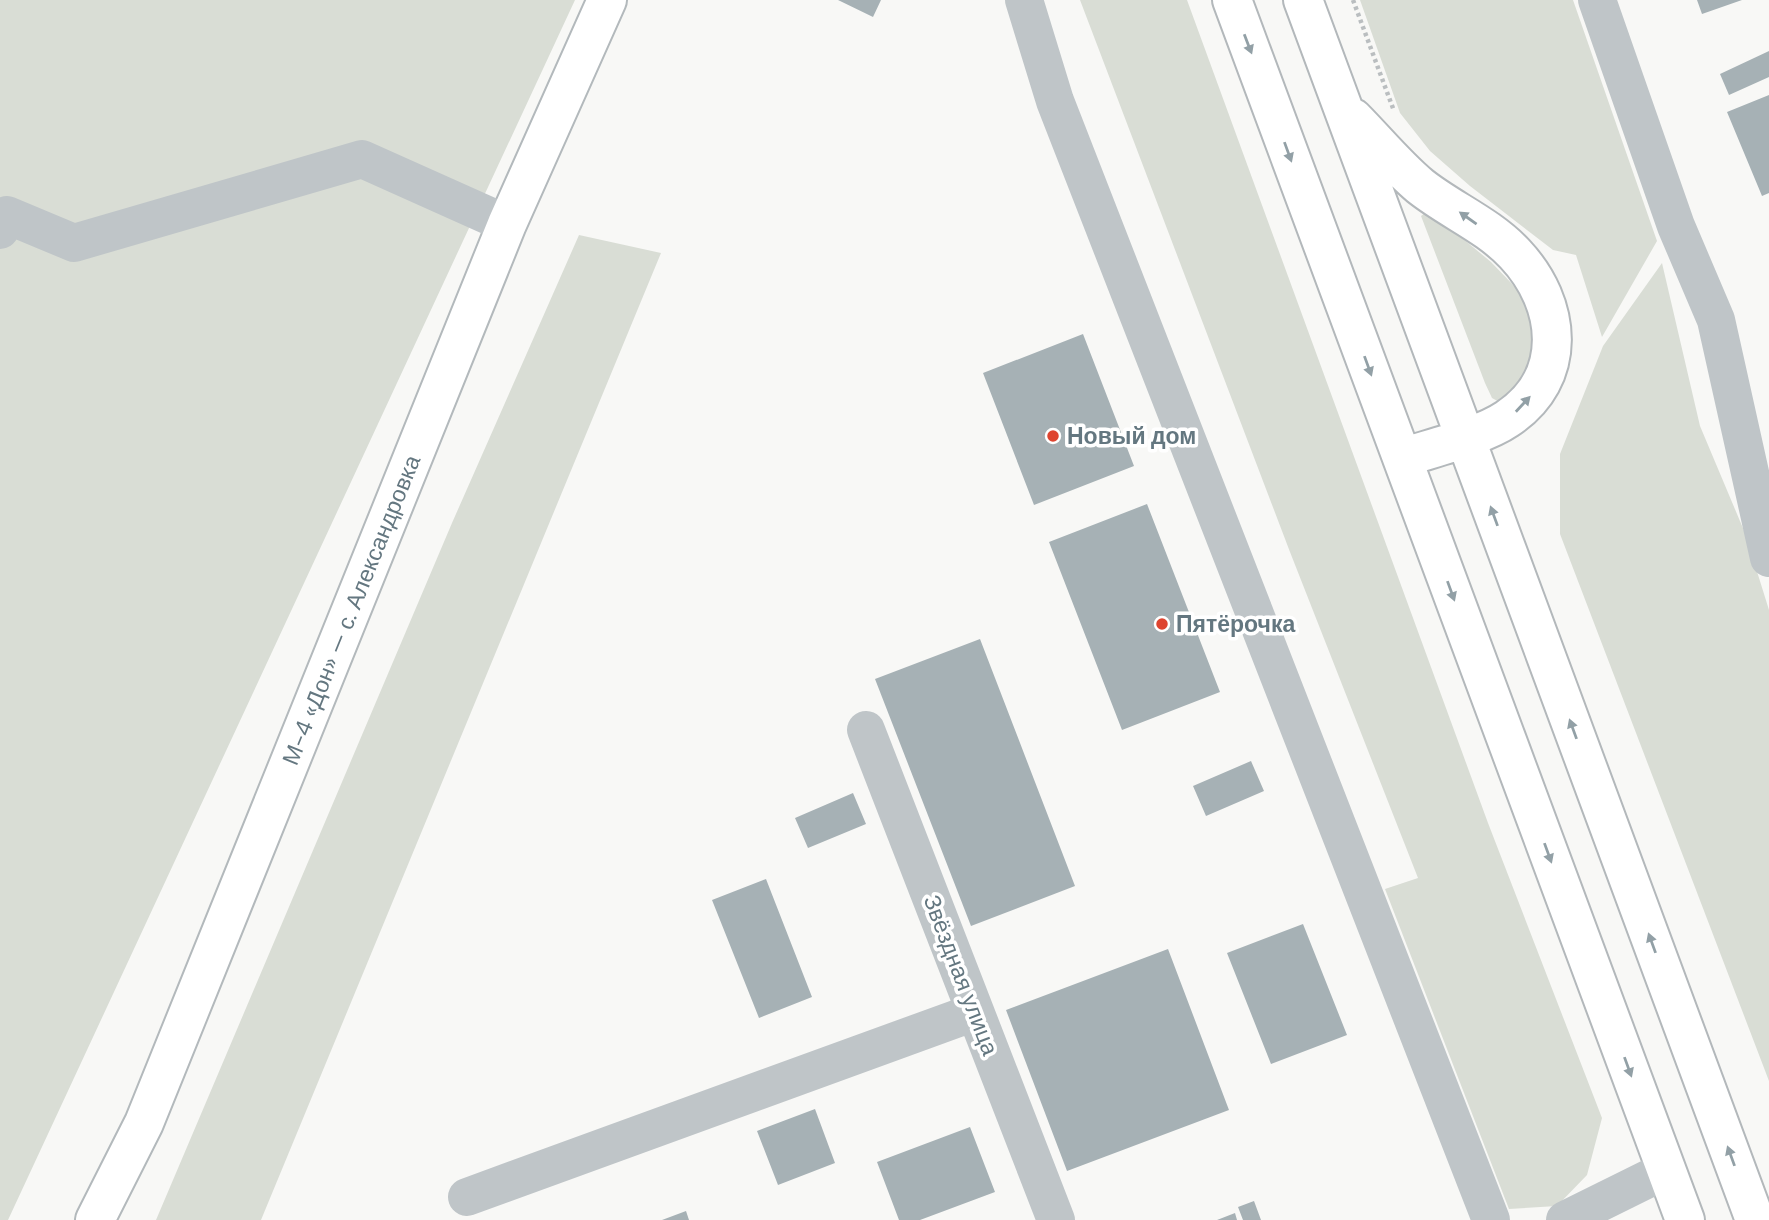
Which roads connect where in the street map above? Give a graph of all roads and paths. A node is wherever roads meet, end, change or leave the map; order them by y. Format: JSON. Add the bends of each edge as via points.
{"nodes":[{"id":1,"x":607,"y":0,"type":"edge"},
{"id":2,"x":1024,"y":0,"type":"edge"},
{"id":3,"x":1231,"y":0,"type":"edge"},
{"id":4,"x":1303,"y":0,"type":"edge"},
{"id":5,"x":1353,"y":0,"type":"edge"},
{"id":6,"x":1597,"y":0,"type":"edge"},
{"id":7,"x":1344,"y":109,"type":"junction"},
{"id":8,"x":1396,"y":117,"type":"dead end"},
{"id":9,"x":2,"y":219,"type":"edge"},
{"id":10,"x":507,"y":224,"type":"junction"},
{"id":11,"x":1465,"y":436,"type":"junction"},
{"id":12,"x":1402,"y":458,"type":"junction"},
{"id":13,"x":1769,"y":558,"type":"edge"},
{"id":14,"x":866,"y":730,"type":"dead end"},
{"id":15,"x":975,"y":1012,"type":"junction"},
{"id":16,"x":1666,"y":1170,"type":"junction"},
{"id":17,"x":467,"y":1197,"type":"dead end"},
{"id":18,"x":95,"y":1220,"type":"edge"},
{"id":19,"x":1056,"y":1220,"type":"edge"},
{"id":20,"x":1491,"y":1220,"type":"edge"},
{"id":21,"x":1565,"y":1220,"type":"edge"},
{"id":22,"x":1685,"y":1220,"type":"edge"},
{"id":23,"x":1755,"y":1220,"type":"edge"}],
"edges":[{"from":1,"to":10,"type":"main road","name":"М-4 «Дон» — с. Александровка"},
{"from":2,"to":20,"type":"street","via":[[1055,101]]},
{"from":3,"to":12,"type":"main road","one_way":true},
{"from":4,"to":7,"type":"main road"},
{"from":5,"to":8,"type":"path"},
{"from":6,"to":13,"type":"street","via":[[1676,226],[1716,320]]},
{"from":7,"to":11,"type":"main road"},
{"from":11,"to":7,"type":"main road","one_way":true,"via":[[1507,419],[1537,388],[1552,350],[1553,330],[1546,304],[1534,277],[1514,252],[1420,186]]},
{"from":9,"to":10,"type":"street","via":[[74,243],[362,159]]},
{"from":10,"to":18,"type":"main road","name":"М-4 «Дон» — с. Александровка","via":[[144,1122]]},
{"from":11,"to":12,"type":"main road"},
{"from":23,"to":11,"type":"main road","one_way":true},
{"from":12,"to":16,"type":"main road","one_way":true},
{"from":14,"to":15,"type":"street","name":"Звёздная улица"},
{"from":15,"to":17,"type":"street"},
{"from":15,"to":19,"type":"street","name":"Звёздная улица"},
{"from":16,"to":21,"type":"street"},
{"from":16,"to":22,"type":"main road"}]}
